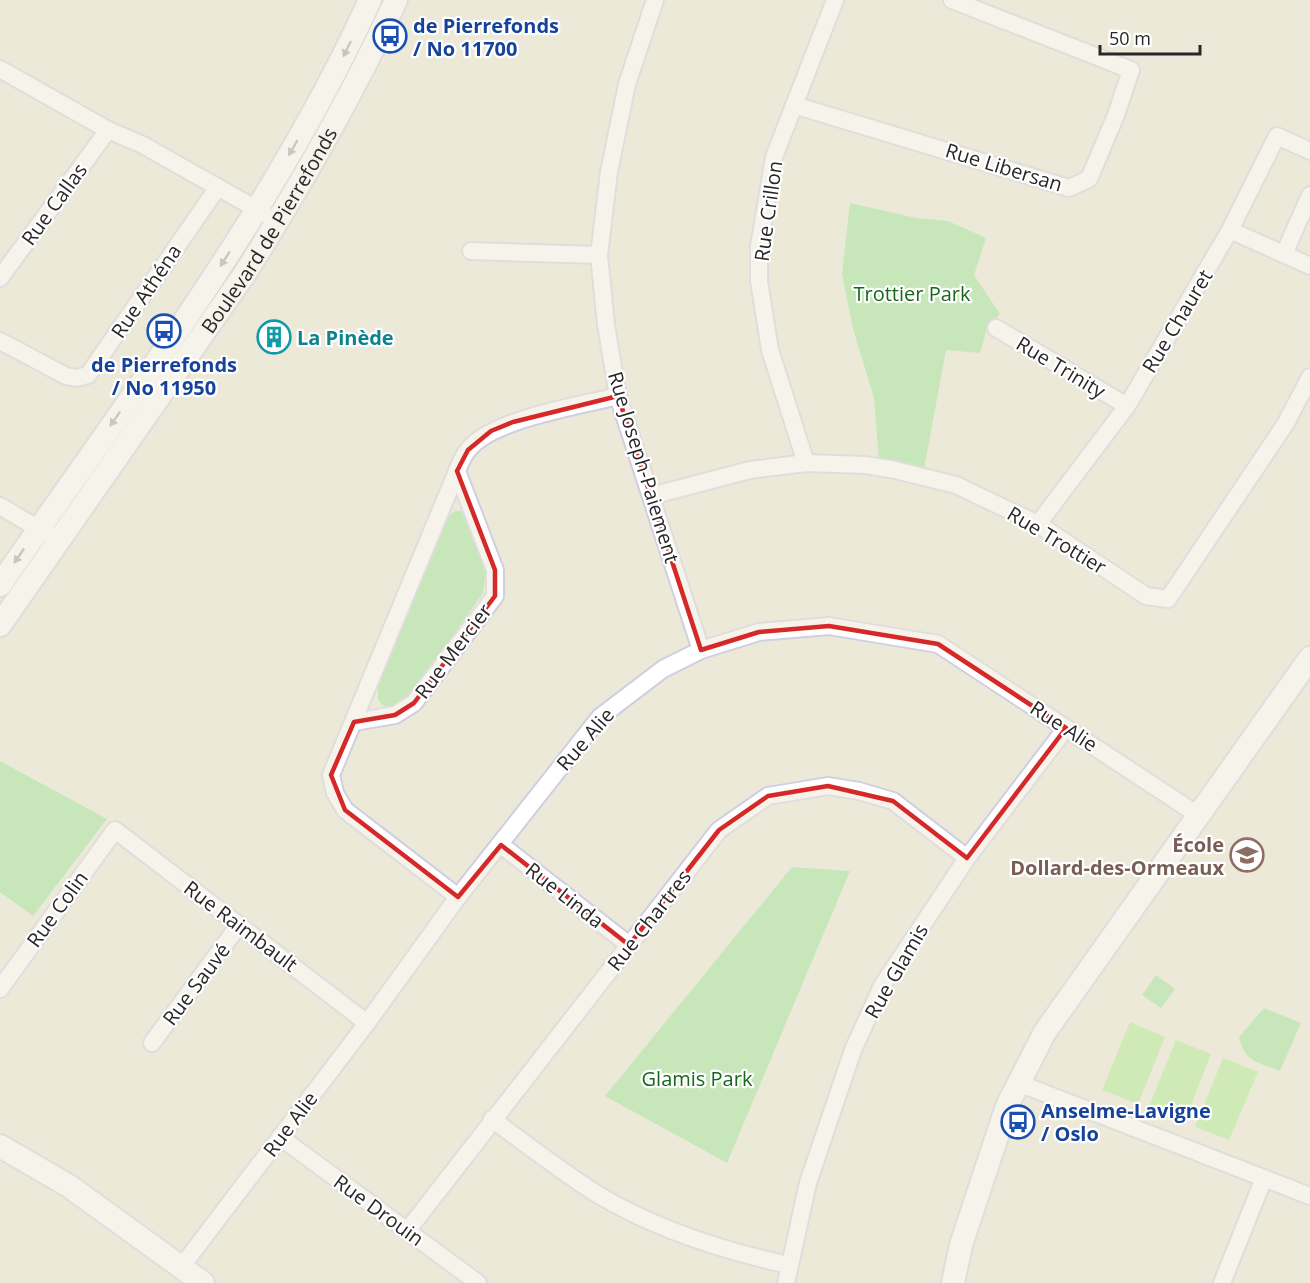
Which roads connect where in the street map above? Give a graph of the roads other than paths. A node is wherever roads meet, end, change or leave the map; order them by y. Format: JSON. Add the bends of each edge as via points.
{"nodes":[{"id":1,"x":370,"y":0,"type":"edge"},
{"id":2,"x":396,"y":0,"type":"edge"},
{"id":3,"x":655,"y":0,"type":"edge"},
{"id":4,"x":835,"y":0,"type":"edge"},
{"id":5,"x":952,"y":0,"type":"edge"},
{"id":6,"x":0,"y":69,"type":"edge"},
{"id":7,"x":794,"y":105,"type":"junction"},
{"id":8,"x":108,"y":130,"type":"junction"},
{"id":9,"x":1310,"y":151,"type":"edge"},
{"id":10,"x":218,"y":187,"type":"junction"},
{"id":11,"x":1310,"y":195,"type":"edge"},
{"id":12,"x":257,"y":210,"type":"junction"},
{"id":13,"x":278,"y":222,"type":"junction"},
{"id":14,"x":1230,"y":231,"type":"junction"},
{"id":15,"x":471,"y":250,"type":"dead end"},
{"id":16,"x":1284,"y":254,"type":"junction"},
{"id":17,"x":599,"y":255,"type":"junction"},
{"id":18,"x":1310,"y":266,"type":"edge"},
{"id":19,"x":0,"y":279,"type":"edge"},
{"id":20,"x":996,"y":328,"type":"dead end"},
{"id":21,"x":0,"y":341,"type":"edge"},
{"id":22,"x":1310,"y":377,"type":"edge"},
{"id":23,"x":618,"y":396,"type":"junction"},
{"id":24,"x":1127,"y":406,"type":"junction"},
{"id":25,"x":806,"y":463,"type":"junction"},
{"id":26,"x":457,"y":471,"type":"junction"},
{"id":27,"x":651,"y":496,"type":"junction"},
{"id":28,"x":0,"y":506,"type":"edge"},
{"id":29,"x":1038,"y":524,"type":"junction"},
{"id":30,"x":39,"y":528,"type":"junction"},
{"id":31,"x":59,"y":541,"type":"junction"},
{"id":32,"x":0,"y":585,"type":"edge"},
{"id":33,"x":0,"y":625,"type":"edge"},
{"id":34,"x":701,"y":650,"type":"junction"},
{"id":35,"x":1307,"y":669,"type":"edge"},
{"id":36,"x":354,"y":722,"type":"junction"},
{"id":37,"x":1066,"y":728,"type":"junction"},
{"id":38,"x":1198,"y":815,"type":"junction"},
{"id":39,"x":115,"y":830,"type":"joint"},
{"id":40,"x":501,"y":845,"type":"junction"},
{"id":41,"x":967,"y":858,"type":"junction"},
{"id":42,"x":458,"y":897,"type":"junction"},
{"id":43,"x":240,"y":925,"type":"junction"},
{"id":44,"x":629,"y":945,"type":"junction"},
{"id":45,"x":0,"y":989,"type":"edge"},
{"id":46,"x":367,"y":1023,"type":"junction"},
{"id":47,"x":152,"y":1043,"type":"dead end"},
{"id":48,"x":1018,"y":1083,"type":"junction"},
{"id":49,"x":492,"y":1119,"type":"junction"},
{"id":50,"x":280,"y":1137,"type":"junction"},
{"id":51,"x":0,"y":1146,"type":"edge"},
{"id":52,"x":1264,"y":1178,"type":"junction"},
{"id":53,"x":1310,"y":1196,"type":"edge"},
{"id":54,"x":407,"y":1231,"type":"junction"},
{"id":55,"x":789,"y":1265,"type":"junction"},
{"id":56,"x":182,"y":1266,"type":"junction"},
{"id":57,"x":203,"y":1283,"type":"edge"},
{"id":58,"x":478,"y":1283,"type":"edge"},
{"id":59,"x":786,"y":1283,"type":"edge"},
{"id":60,"x":953,"y":1283,"type":"edge"},
{"id":61,"x":1222,"y":1283,"type":"edge"}],
"edges":[{"from":1,"to":12,"type":"main road","name":"Boulevard de Pierrefonds","one_way":true,"via":[[322,97]]},
{"from":2,"to":13,"type":"main road","name":"Boulevard de Pierrefonds","via":[[333,126]]},
{"from":3,"to":17,"type":"street","name":"Rue Joseph-Paiement","via":[[627,84],[609,172]]},
{"from":4,"to":7,"type":"street","name":"Rue Crillon"},
{"from":5,"to":7,"type":"street","name":"Rue Libersan","via":[[1131,70],[1089,180],[1069,188]]},
{"from":6,"to":8,"type":"street"},
{"from":7,"to":25,"type":"street","name":"Rue Crillon","via":[[774,157],[759,246],[759,281],[770,350]]},
{"from":8,"to":10,"type":"street"},
{"from":8,"to":19,"type":"street","name":"Rue Callas"},
{"from":9,"to":14,"type":"street","name":"Rue Chauret","via":[[1277,136]]},
{"from":10,"to":12,"type":"street"},
{"from":10,"to":21,"type":"street","name":"Rue Athéna","via":[[88,375],[66,376]]},
{"from":11,"to":16,"type":"street"},
{"from":12,"to":13,"type":"street"},
{"from":12,"to":30,"type":"main road","name":"Boulevard de Pierrefonds","one_way":true},
{"from":13,"to":31,"type":"main road","name":"Boulevard de Pierrefonds"},
{"from":14,"to":16,"type":"street"},
{"from":14,"to":24,"type":"street","name":"Rue Chauret"},
{"from":15,"to":17,"type":"street"},
{"from":16,"to":18,"type":"street"},
{"from":17,"to":23,"type":"street","name":"Rue Joseph-Paiement"},
{"from":20,"to":24,"type":"street","name":"Rue Trinity"},
{"from":22,"to":29,"type":"street","name":"Rue Trottier","via":[[1286,423],[1168,599],[1146,596]]},
{"from":23,"to":26,"type":"street","via":[[491,431],[468,450]]},
{"from":23,"to":27,"type":"street","name":"Rue Joseph-Paiement"},
{"from":24,"to":29,"type":"street","name":"Rue Chauret"},
{"from":25,"to":27,"type":"street","name":"Rue Trottier","via":[[750,470]]},
{"from":25,"to":29,"type":"street","name":"Rue Trottier","via":[[865,465],[956,485]]},
{"from":26,"to":36,"type":"street"},
{"from":26,"to":36,"type":"street","name":"Rue Mercier","via":[[495,570],[495,596],[414,704],[395,715]]},
{"from":27,"to":34,"type":"street","name":"Rue Joseph-Paiement"},
{"from":28,"to":30,"type":"street"},
{"from":30,"to":31,"type":"street"},
{"from":30,"to":32,"type":"main road","name":"Boulevard de Pierrefonds","one_way":true},
{"from":31,"to":33,"type":"main road","name":"Boulevard de Pierrefonds"},
{"from":34,"to":37,"type":"street","name":"Rue Alie","via":[[759,632],[829,626],[938,644]]},
{"from":34,"to":40,"type":"street","name":"Rue Alie","via":[[663,669],[609,708]]},
{"from":35,"to":38,"type":"main road"},
{"from":36,"to":42,"type":"street","via":[[331,775],[334,793],[345,810]]},
{"from":37,"to":38,"type":"street","name":"Rue Alie"},
{"from":37,"to":41,"type":"street","name":"Rue Glamis"},
{"from":38,"to":48,"type":"main road","via":[[1045,1032]]},
{"from":39,"to":43,"type":"street","name":"Rue Raimbault"},
{"from":39,"to":45,"type":"street","name":"Rue Colin"},
{"from":40,"to":42,"type":"street","name":"Rue Alie"},
{"from":40,"to":44,"type":"street","name":"Rue Linda"},
{"from":41,"to":44,"type":"street","name":"Rue Chartres","via":[[893,801],[828,786],[768,796],[719,830]]},
{"from":41,"to":55,"type":"street","name":"Rue Glamis","via":[[882,986],[853,1050],[808,1183]]},
{"from":42,"to":46,"type":"street","name":"Rue Alie"},
{"from":43,"to":46,"type":"street","name":"Rue Raimbault"},
{"from":43,"to":47,"type":"street","name":"Rue Sauvé"},
{"from":44,"to":49,"type":"street","name":"Rue Chartres"},
{"from":46,"to":50,"type":"street","name":"Rue Alie"},
{"from":48,"to":52,"type":"street"},
{"from":48,"to":60,"type":"main road","via":[[968,1224]]},
{"from":49,"to":54,"type":"street","name":"Rue Chartres"},
{"from":49,"to":55,"type":"street","via":[[559,1169],[638,1215],[701,1242]]},
{"from":50,"to":54,"type":"street","name":"Rue Drouin"},
{"from":50,"to":56,"type":"street","name":"Rue Alie"},
{"from":51,"to":56,"type":"main road","via":[[77,1192]]},
{"from":52,"to":53,"type":"street"},
{"from":52,"to":61,"type":"street"},
{"from":54,"to":58,"type":"street","name":"Rue Drouin"},
{"from":55,"to":59,"type":"street","name":"Rue Glamis"},
{"from":56,"to":57,"type":"main road"}]}
